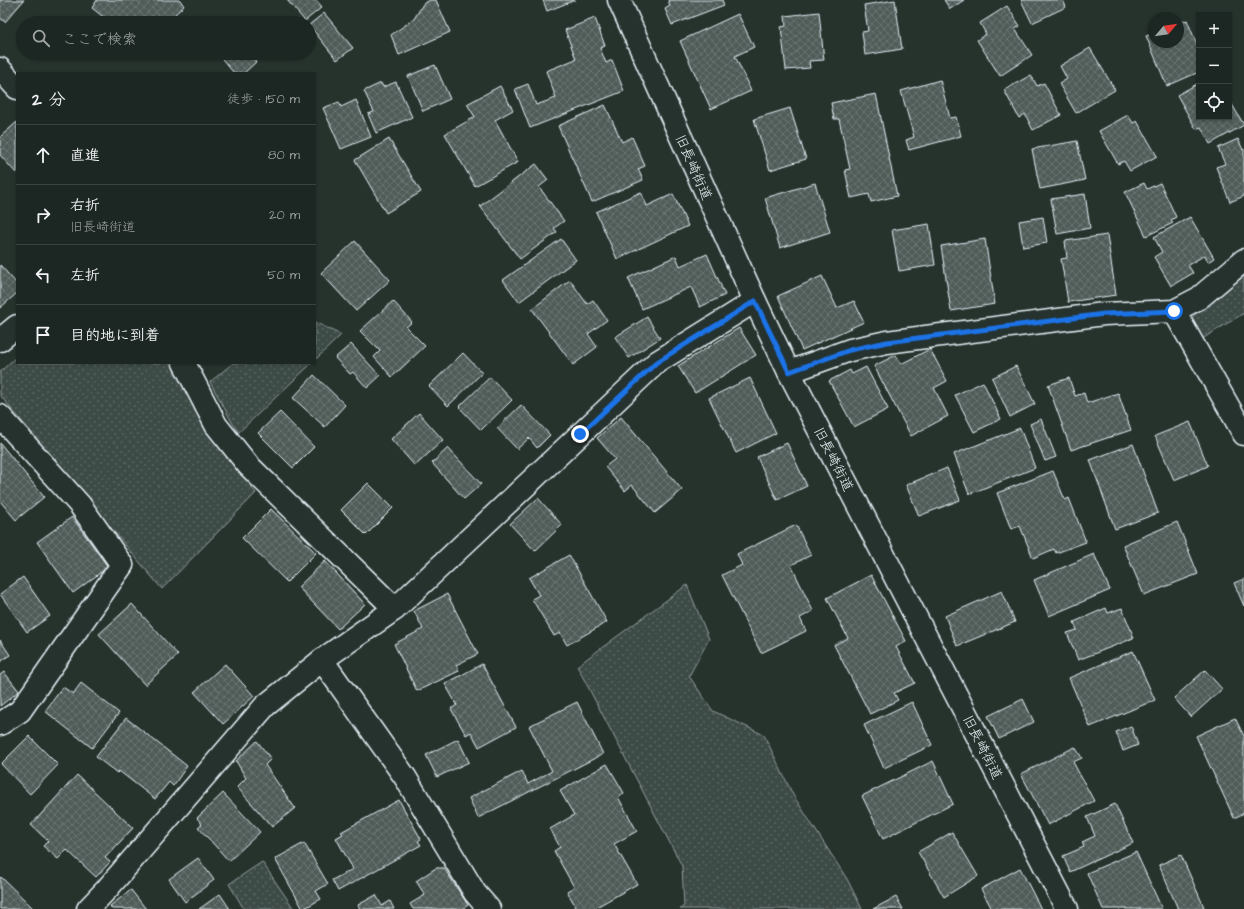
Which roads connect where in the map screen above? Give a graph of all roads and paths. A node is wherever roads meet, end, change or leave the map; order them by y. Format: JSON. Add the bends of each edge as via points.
{"nodes":[{"id":1,"x":619,"y":0,"type":"edge"},
{"id":2,"x":0,"y":70,"type":"edge"},
{"id":3,"x":16,"y":87,"type":"edge"},
{"id":4,"x":1244,"y":260,"type":"edge"},
{"id":5,"x":755,"y":301,"type":"junction"},
{"id":6,"x":1174,"y":311,"type":"junction"},
{"id":7,"x":16,"y":327,"type":"edge"},
{"id":8,"x":0,"y":340,"type":"edge"},
{"id":9,"x":185,"y":364,"type":"edge"},
{"id":10,"x":789,"y":372,"type":"junction"},
{"id":11,"x":0,"y":416,"type":"edge"},
{"id":12,"x":1244,"y":434,"type":"edge"},
{"id":13,"x":395,"y":609,"type":"junction"},
{"id":14,"x":322,"y":660,"type":"junction"},
{"id":15,"x":0,"y":724,"type":"edge"},
{"id":16,"x":88,"y":909,"type":"edge"},
{"id":17,"x":489,"y":909,"type":"edge"},
{"id":18,"x":1067,"y":909,"type":"edge"}],
"edges":[{"from":1,"to":5,"type":"street","name":"旧長崎街道"},
{"from":2,"to":3,"type":"street"},
{"from":4,"to":6,"type":"street","via":[[1199,298]]},
{"from":5,"to":10,"type":"street","name":"旧長崎街道"},
{"from":5,"to":13,"type":"street","via":[[657,362]]},
{"from":6,"to":10,"type":"street","via":[[1104,314],[887,342],[850,350]]},
{"from":6,"to":12,"type":"street"},
{"from":7,"to":8,"type":"street"},
{"from":9,"to":13,"type":"street","via":[[216,425],[248,465]]},
{"from":10,"to":18,"type":"street","name":"旧長崎街道"},
{"from":11,"to":15,"type":"street","via":[[80,505],[122,565],[20,711]]},
{"from":13,"to":14,"type":"street"},
{"from":14,"to":16,"type":"street","via":[[265,706]]},
{"from":14,"to":17,"type":"street","via":[[405,777],[475,893]]}]}
